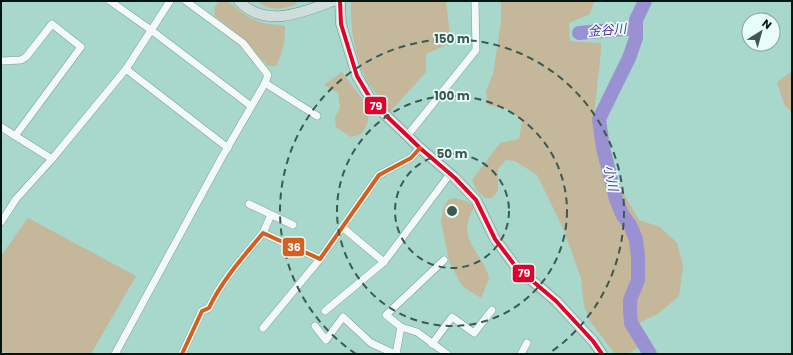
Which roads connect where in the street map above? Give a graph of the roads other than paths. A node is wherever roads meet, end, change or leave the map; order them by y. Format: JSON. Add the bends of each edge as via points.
{"nodes":[{"id":1,"x":110,"y":1,"type":"edge"},
{"id":2,"x":170,"y":1,"type":"edge"},
{"id":3,"x":186,"y":1,"type":"edge"},
{"id":4,"x":239,"y":1,"type":"edge"},
{"id":5,"x":333,"y":1,"type":"edge"},
{"id":6,"x":340,"y":1,"type":"edge"},
{"id":7,"x":475,"y":1,"type":"edge"},
{"id":8,"x":151,"y":30,"type":"junction"},
{"id":9,"x":1,"y":61,"type":"edge"},
{"id":10,"x":126,"y":69,"type":"junction"},
{"id":11,"x":265,"y":83,"type":"junction"},
{"id":12,"x":251,"y":106,"type":"junction"},
{"id":13,"x":318,"y":116,"type":"dead end"},
{"id":14,"x":1,"y":127,"type":"edge"},
{"id":15,"x":16,"y":136,"type":"junction"},
{"id":16,"x":407,"y":136,"type":"junction"},
{"id":17,"x":228,"y":148,"type":"junction"},
{"id":18,"x":420,"y":148,"type":"junction"},
{"id":19,"x":52,"y":159,"type":"junction"},
{"id":20,"x":450,"y":174,"type":"junction"},
{"id":21,"x":249,"y":204,"type":"dead end"},
{"id":22,"x":271,"y":215,"type":"junction"},
{"id":23,"x":1,"y":222,"type":"edge"},
{"id":24,"x":293,"y":225,"type":"dead end"},
{"id":25,"x":342,"y":227,"type":"junction"},
{"id":26,"x":263,"y":233,"type":"junction"},
{"id":27,"x":320,"y":259,"type":"junction"},
{"id":28,"x":444,"y":260,"type":"dead end"},
{"id":29,"x":384,"y":262,"type":"junction"},
{"id":30,"x":492,"y":310,"type":"dead end"},
{"id":31,"x":325,"y":311,"type":"dead end"},
{"id":32,"x":315,"y":326,"type":"dead end"},
{"id":33,"x":401,"y":327,"type":"junction"},
{"id":34,"x":263,"y":328,"type":"dead end"},
{"id":35,"x":432,"y":344,"type":"junction"},
{"id":36,"x":527,"y":344,"type":"dead end"},
{"id":37,"x":115,"y":354,"type":"edge"},
{"id":38,"x":182,"y":354,"type":"edge"},
{"id":39,"x":396,"y":354,"type":"edge"},
{"id":40,"x":447,"y":354,"type":"edge"},
{"id":41,"x":521,"y":354,"type":"edge"},
{"id":42,"x":602,"y":354,"type":"edge"}],
"edges":[{"from":1,"to":8,"type":"street"},
{"from":2,"to":8,"type":"street"},
{"from":3,"to":11,"type":"street","via":[[244,43],[268,75]]},
{"from":4,"to":5,"type":"main road","via":[[253,12],[281,17]]},
{"from":6,"to":16,"type":"main road","via":[[341,24],[357,76],[373,103]]},
{"from":7,"to":16,"type":"street","via":[[476,50]]},
{"from":8,"to":10,"type":"street"},
{"from":8,"to":12,"type":"street"},
{"from":9,"to":15,"type":"street","via":[[21,60],[26,57],[52,24],[81,47]]},
{"from":10,"to":17,"type":"street"},
{"from":10,"to":19,"type":"street"},
{"from":11,"to":12,"type":"street"},
{"from":11,"to":13,"type":"street"},
{"from":12,"to":17,"type":"street"},
{"from":14,"to":15,"type":"street"},
{"from":15,"to":19,"type":"street"},
{"from":16,"to":18,"type":"main road"},
{"from":17,"to":37,"type":"street"},
{"from":18,"to":20,"type":"main road"},
{"from":18,"to":25,"type":"street","via":[[411,158],[379,175]]},
{"from":19,"to":23,"type":"street","via":[[16,199]]},
{"from":20,"to":29,"type":"street"},
{"from":20,"to":42,"type":"main road","via":[[476,200],[495,238],[516,267],[556,301]]},
{"from":21,"to":22,"type":"street"},
{"from":22,"to":24,"type":"street"},
{"from":22,"to":26,"type":"street"},
{"from":25,"to":27,"type":"street"},
{"from":25,"to":29,"type":"street"},
{"from":26,"to":27,"type":"street"},
{"from":26,"to":38,"type":"street","via":[[215,296],[210,308],[202,311]]},
{"from":27,"to":34,"type":"street"},
{"from":28,"to":33,"type":"street","via":[[386,315]]},
{"from":29,"to":31,"type":"street"},
{"from":30,"to":35,"type":"street","via":[[474,333],[452,317]]},
{"from":32,"to":39,"type":"street","via":[[326,340],[343,317],[371,343]]},
{"from":33,"to":35,"type":"street","via":[[417,332]]},
{"from":33,"to":39,"type":"street"},
{"from":35,"to":40,"type":"street"},
{"from":36,"to":41,"type":"street"}]}
